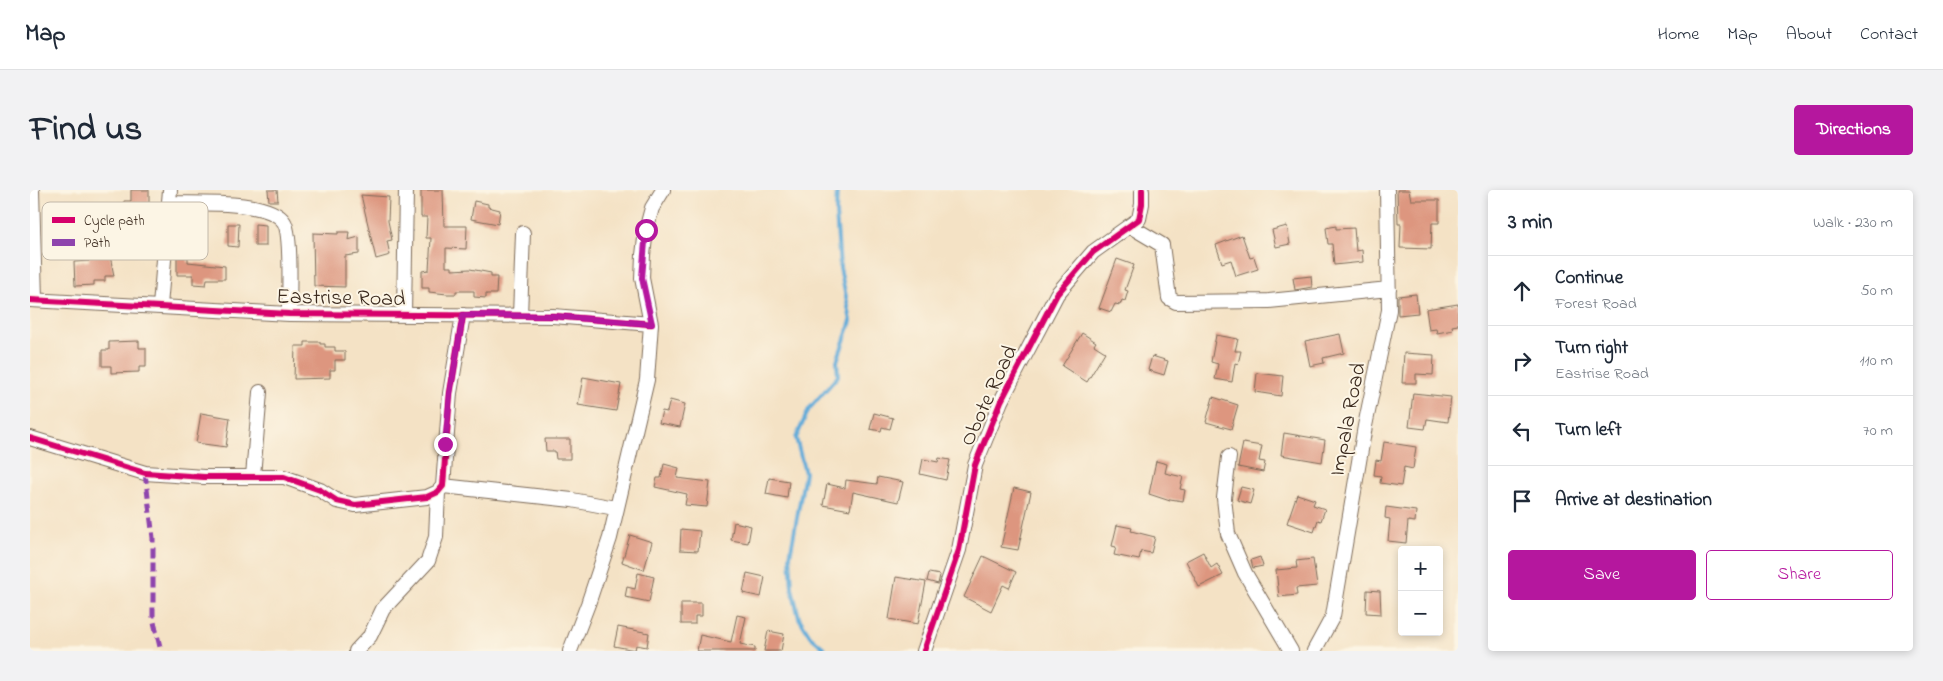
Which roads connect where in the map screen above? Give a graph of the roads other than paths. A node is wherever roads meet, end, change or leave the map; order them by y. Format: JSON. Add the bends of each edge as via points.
{"nodes":[{"id":1,"x":32,"y":190,"type":"edge"},
{"id":2,"x":406,"y":190,"type":"edge"},
{"id":3,"x":663,"y":190,"type":"edge"},
{"id":4,"x":1142,"y":190,"type":"edge"},
{"id":5,"x":1387,"y":190,"type":"edge"},
{"id":6,"x":170,"y":196,"type":"edge"},
{"id":7,"x":1130,"y":226,"type":"junction"},
{"id":8,"x":523,"y":233,"type":"dead end"},
{"id":9,"x":164,"y":260,"type":"edge"},
{"id":10,"x":1389,"y":289,"type":"junction"},
{"id":11,"x":33,"y":300,"type":"edge"},
{"id":12,"x":160,"y":306,"type":"junction"},
{"id":13,"x":289,"y":314,"type":"junction"},
{"id":14,"x":404,"y":315,"type":"junction"},
{"id":15,"x":463,"y":315,"type":"junction"},
{"id":16,"x":520,"y":316,"type":"junction"},
{"id":17,"x":652,"y":324,"type":"junction"},
{"id":18,"x":260,"y":392,"type":"dead end"},
{"id":19,"x":30,"y":438,"type":"edge"},
{"id":20,"x":1229,"y":457,"type":"dead end"},
{"id":21,"x":253,"y":476,"type":"junction"},
{"id":22,"x":440,"y":489,"type":"junction"},
{"id":23,"x":615,"y":508,"type":"junction"},
{"id":24,"x":356,"y":651,"type":"edge"},
{"id":25,"x":570,"y":651,"type":"edge"},
{"id":26,"x":924,"y":651,"type":"edge"},
{"id":27,"x":1290,"y":651,"type":"edge"},
{"id":28,"x":1314,"y":651,"type":"edge"}],
"edges":[{"from":1,"to":11,"type":"street"},
{"from":2,"to":14,"type":"street"},
{"from":3,"to":17,"type":"street","via":[[652,208],[643,255],[642,278]]},
{"from":4,"to":7,"type":"street","name":"Obote Road","via":[[1139,219]]},
{"from":5,"to":10,"type":"street","name":"Impala Road"},
{"from":6,"to":13,"type":"street","via":[[256,207],[272,212],[285,222]]},
{"from":7,"to":10,"type":"street","via":[[1162,245],[1167,290],[1169,298],[1176,302],[1269,301]]},
{"from":7,"to":26,"type":"street","name":"Obote Road","via":[[1093,252],[1057,294],[1001,401],[975,465],[960,550]]},
{"from":8,"to":16,"type":"street"},
{"from":9,"to":12,"type":"street"},
{"from":10,"to":28,"type":"street","name":"Impala Road","via":[[1389,310],[1365,426],[1334,616]]},
{"from":11,"to":12,"type":"street","name":"Eastrise Road"},
{"from":12,"to":13,"type":"street","name":"Eastrise Road"},
{"from":13,"to":14,"type":"street","name":"Eastrise Road"},
{"from":14,"to":15,"type":"street","name":"Eastrise Road"},
{"from":15,"to":16,"type":"street","name":"Eastrise Road"},
{"from":15,"to":22,"type":"street","via":[[450,394]]},
{"from":16,"to":17,"type":"street","name":"Eastrise Road"},
{"from":17,"to":23,"type":"street","via":[[647,380]]},
{"from":18,"to":21,"type":"street"},
{"from":19,"to":21,"type":"street","via":[[145,474]]},
{"from":20,"to":27,"type":"street","via":[[1224,498],[1228,534],[1245,573]]},
{"from":21,"to":22,"type":"street","via":[[284,477],[312,486],[337,501],[355,505],[427,497]]},
{"from":22,"to":23,"type":"street","via":[[572,500]]},
{"from":22,"to":24,"type":"street","via":[[436,537],[428,561],[383,609],[370,636]]},
{"from":23,"to":25,"type":"street","via":[[610,538]]}]}
